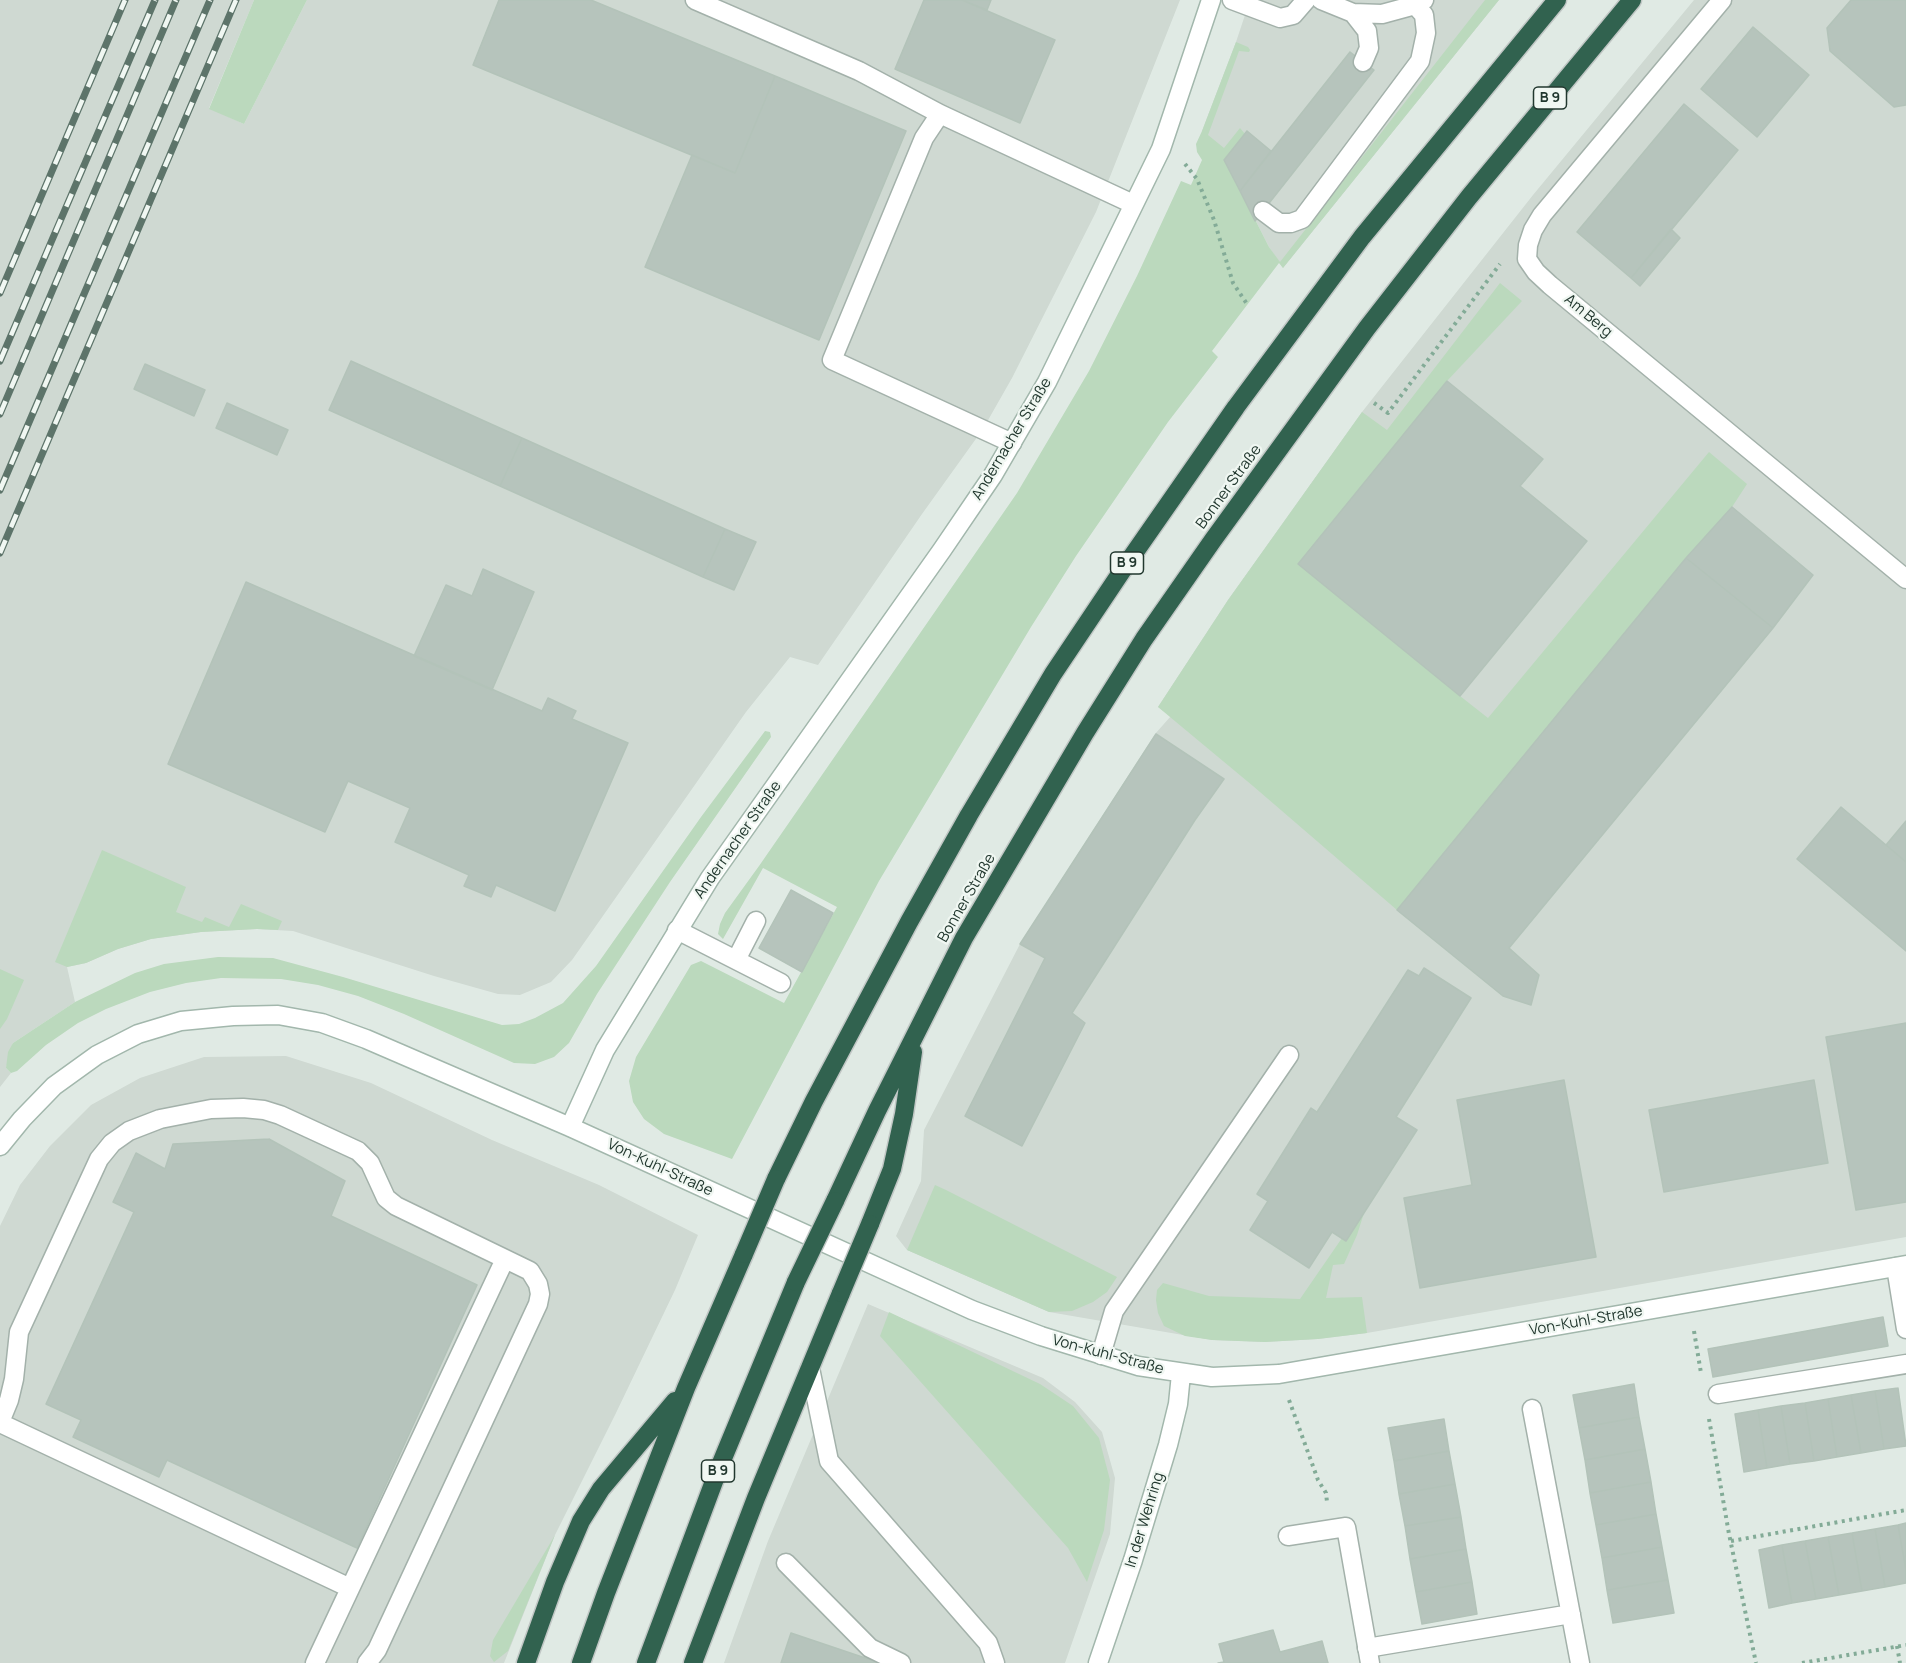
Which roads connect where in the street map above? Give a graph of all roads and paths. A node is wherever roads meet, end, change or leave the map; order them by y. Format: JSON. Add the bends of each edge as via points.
{"nodes":[{"id":1,"x":695,"y":0,"type":"edge"},
{"id":2,"x":1211,"y":0,"type":"edge"},
{"id":3,"x":1232,"y":0,"type":"edge"},
{"id":4,"x":1306,"y":0,"type":"edge"},
{"id":5,"x":1321,"y":0,"type":"edge"},
{"id":6,"x":1557,"y":0,"type":"edge"},
{"id":7,"x":1632,"y":0,"type":"edge"},
{"id":8,"x":1722,"y":0,"type":"edge"},
{"id":9,"x":1420,"y":2,"type":"edge"},
{"id":10,"x":1353,"y":13,"type":"junction"},
{"id":11,"x":1363,"y":62,"type":"dead end"},
{"id":12,"x":940,"y":114,"type":"junction"},
{"id":13,"x":1161,"y":149,"type":"junction"},
{"id":14,"x":1133,"y":204,"type":"junction"},
{"id":15,"x":1263,"y":211,"type":"dead end"},
{"id":16,"x":1527,"y":259,"type":"junction"},
{"id":17,"x":1247,"y":304,"type":"dead end"},
{"id":18,"x":1374,"y":403,"type":"dead end"},
{"id":19,"x":1012,"y":443,"type":"junction"},
{"id":20,"x":1906,"y":579,"type":"edge"},
{"id":21,"x":756,"y":921,"type":"dead end"},
{"id":22,"x":677,"y":930,"type":"junction"},
{"id":23,"x":736,"y":960,"type":"junction"},
{"id":24,"x":781,"y":983,"type":"dead end"},
{"id":25,"x":915,"y":1036,"type":"junction"},
{"id":26,"x":1289,"y":1055,"type":"dead end"},
{"id":27,"x":570,"y":1127,"type":"junction"},
{"id":28,"x":0,"y":1146,"type":"edge"},
{"id":29,"x":505,"y":1259,"type":"junction"},
{"id":30,"x":1901,"y":1266,"type":"edge"},
{"id":31,"x":1689,"y":1303,"type":"junction"},
{"id":32,"x":1906,"y":1329,"type":"edge"},
{"id":33,"x":1101,"y":1355,"type":"junction"},
{"id":34,"x":1906,"y":1364,"type":"edge"},
{"id":35,"x":810,"y":1368,"type":"junction"},
{"id":36,"x":1181,"y":1374,"type":"junction"},
{"id":37,"x":1703,"y":1382,"type":"dead end"},
{"id":38,"x":686,"y":1388,"type":"junction"},
{"id":39,"x":1718,"y":1394,"type":"dead end"},
{"id":40,"x":1532,"y":1409,"type":"dead end"},
{"id":41,"x":1709,"y":1417,"type":"dead end"},
{"id":42,"x":1296,"y":1420,"type":"dead end"},
{"id":43,"x":0,"y":1423,"type":"edge"},
{"id":44,"x":1318,"y":1480,"type":"dead end"},
{"id":45,"x":1906,"y":1510,"type":"edge"},
{"id":46,"x":1288,"y":1536,"type":"dead end"},
{"id":47,"x":1731,"y":1541,"type":"junction"},
{"id":48,"x":786,"y":1563,"type":"dead end"},
{"id":49,"x":350,"y":1588,"type":"junction"},
{"id":50,"x":1571,"y":1614,"type":"junction"},
{"id":51,"x":1906,"y":1645,"type":"edge"},
{"id":52,"x":1897,"y":1647,"type":"junction"},
{"id":53,"x":1369,"y":1656,"type":"edge"},
{"id":54,"x":315,"y":1663,"type":"edge"},
{"id":55,"x":368,"y":1663,"type":"edge"},
{"id":56,"x":526,"y":1663,"type":"edge"},
{"id":57,"x":581,"y":1663,"type":"edge"},
{"id":58,"x":646,"y":1663,"type":"edge"},
{"id":59,"x":693,"y":1663,"type":"edge"},
{"id":60,"x":901,"y":1663,"type":"edge"},
{"id":61,"x":995,"y":1663,"type":"edge"},
{"id":62,"x":1098,"y":1663,"type":"edge"},
{"id":63,"x":1580,"y":1663,"type":"edge"},
{"id":64,"x":1756,"y":1663,"type":"edge"},
{"id":65,"x":1802,"y":1663,"type":"edge"},
{"id":66,"x":1900,"y":1663,"type":"edge"}],
"edges":[{"from":1,"to":12,"type":"street","via":[[859,71]]},
{"from":2,"to":13,"type":"street","name":"Andernacher Straße"},
{"from":3,"to":4,"type":"street","via":[[1280,18],[1293,15]]},
{"from":5,"to":10,"type":"street"},
{"from":6,"to":38,"type":"highway","number":"B 9","bridge":true,"via":[[1362,237],[1236,407],[1066,655],[969,815],[814,1101]]},
{"from":7,"to":25,"type":"highway","name":"Bonner Straße","number":"B 9","via":[[1367,328],[1144,639],[970,927]]},
{"from":8,"to":16,"type":"street","via":[[1542,215],[1533,230]]},
{"from":9,"to":10,"type":"street","via":[[1382,14]]},
{"from":9,"to":15,"type":"street","via":[[1426,33],[1420,61],[1302,219],[1279,223]]},
{"from":10,"to":11,"type":"street","via":[[1367,31],[1369,48]]},
{"from":12,"to":14,"type":"street"},
{"from":12,"to":19,"type":"street","via":[[924,138],[832,360]]},
{"from":13,"to":14,"type":"street","name":"Andernacher Straße"},
{"from":13,"to":17,"type":"path","via":[[1184,163],[1197,179],[1233,283]]},
{"from":14,"to":19,"type":"street","name":"Andernacher Straße","via":[[1047,382]]},
{"from":16,"to":18,"type":"path","via":[[1500,264],[1388,413]]},
{"from":16,"to":20,"type":"street","name":"Am Berg","via":[[1550,285]]},
{"from":19,"to":22,"type":"street","name":"Andernacher Straße"},
{"from":21,"to":23,"type":"street"},
{"from":22,"to":23,"type":"street"},
{"from":22,"to":27,"type":"street","name":"Andernacher Straße","via":[[605,1050]]},
{"from":23,"to":24,"type":"street"},
{"from":25,"to":35,"type":"highway","bridge":true,"via":[[892,1169]]},
{"from":25,"to":58,"type":"highway","number":"B 9","bridge":true,"via":[[796,1282],[719,1468]]},
{"from":26,"to":33,"type":"street","via":[[1114,1311]]},
{"from":27,"to":28,"type":"street","via":[[322,1023],[278,1015],[233,1016],[181,1021],[138,1034],[97,1055],[54,1086]]},
{"from":27,"to":33,"type":"street","name":"Von-Kuhl-Straße","via":[[972,1310]]},
{"from":29,"to":43,"type":"street","via":[[396,1206],[386,1198],[370,1163],[358,1151],[280,1115],[243,1108],[211,1109],[160,1119],[129,1131],[99,1159],[19,1332],[14,1379]]},
{"from":29,"to":49,"type":"street"},
{"from":29,"to":55,"type":"street","via":[[530,1271],[538,1284],[538,1304]]},
{"from":30,"to":31,"type":"street","name":"Von-Kuhl-Straße"},
{"from":30,"to":32,"type":"street","name":"Von-Kuhl-Straße"},
{"from":31,"to":36,"type":"street","name":"Von-Kuhl-Straße","via":[[1279,1374]]},
{"from":31,"to":37,"type":"path"},
{"from":33,"to":36,"type":"street","name":"Von-Kuhl-Straße"},
{"from":34,"to":39,"type":"street"},
{"from":35,"to":59,"type":"highway"},
{"from":35,"to":61,"type":"street","via":[[829,1461],[988,1643]]},
{"from":36,"to":62,"type":"street","name":"In der Wehring","via":[[1168,1446]]},
{"from":38,"to":56,"type":"highway","via":[[601,1489],[581,1521]]},
{"from":38,"to":57,"type":"highway","number":"B 9"},
{"from":40,"to":50,"type":"street"},
{"from":41,"to":47,"type":"path"},
{"from":42,"to":44,"type":"path"},
{"from":43,"to":49,"type":"street"},
{"from":45,"to":47,"type":"path"},
{"from":46,"to":53,"type":"street","via":[[1346,1527]]},
{"from":47,"to":64,"type":"path"},
{"from":48,"to":60,"type":"street","via":[[870,1648]]},
{"from":49,"to":54,"type":"street"},
{"from":50,"to":53,"type":"street"},
{"from":50,"to":63,"type":"street"},
{"from":51,"to":52,"type":"path"},
{"from":52,"to":65,"type":"path"},
{"from":52,"to":66,"type":"path"}]}
